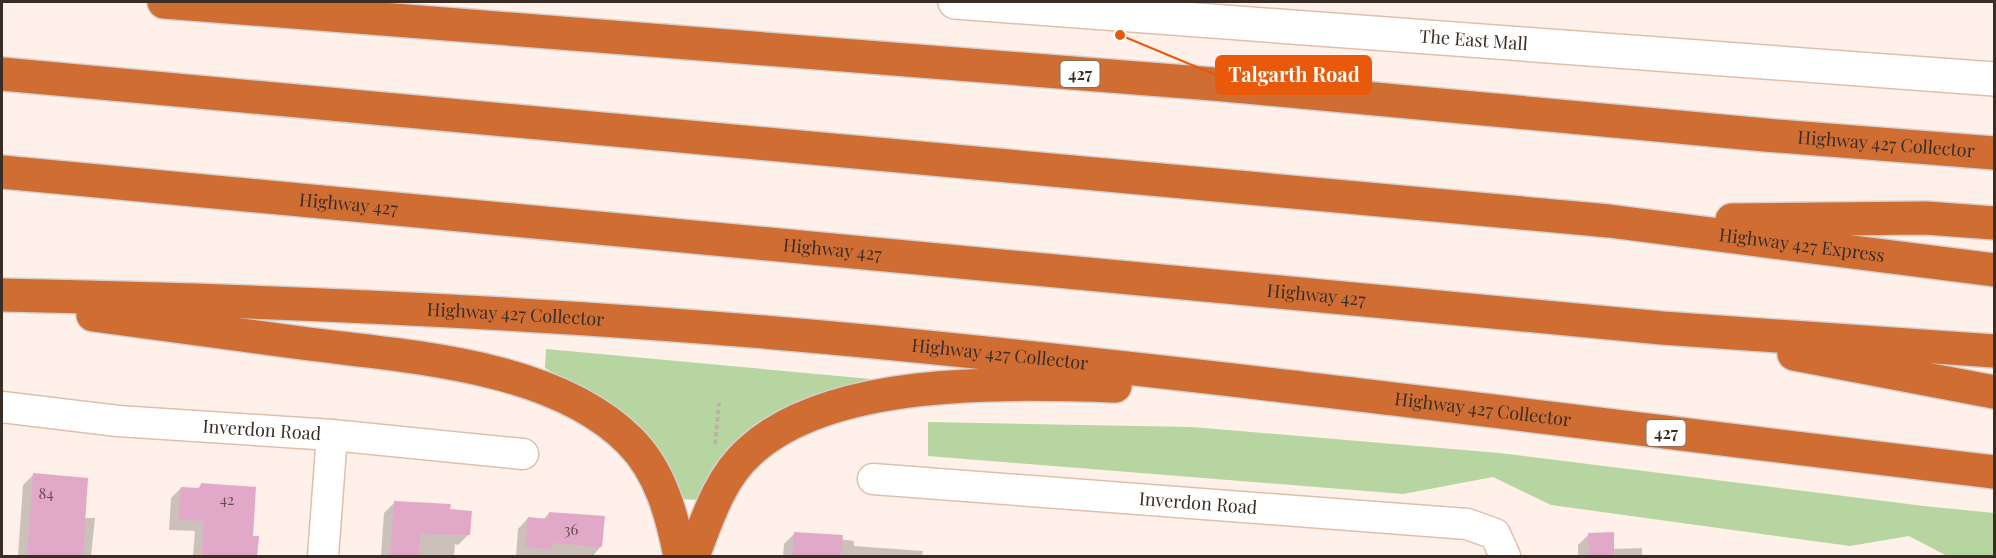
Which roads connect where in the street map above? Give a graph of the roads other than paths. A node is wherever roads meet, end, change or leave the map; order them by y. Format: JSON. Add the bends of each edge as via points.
{"nodes":[{"id":1,"x":164,"y":2,"type":"edge"},
{"id":2,"x":955,"y":2,"type":"edge"},
{"id":3,"x":1150,"y":10,"type":"edge"},
{"id":4,"x":2,"y":74,"type":"edge"},
{"id":5,"x":1995,"y":79,"type":"edge"},
{"id":6,"x":1995,"y":153,"type":"edge"},
{"id":7,"x":2,"y":172,"type":"edge"},
{"id":8,"x":1609,"y":221,"type":"junction"},
{"id":9,"x":1995,"y":223,"type":"edge"},
{"id":10,"x":1995,"y":270,"type":"edge"},
{"id":11,"x":2,"y":295,"type":"edge"},
{"id":12,"x":2,"y":303,"type":"edge"},
{"id":13,"x":1662,"y":328,"type":"junction"},
{"id":14,"x":1995,"y":351,"type":"edge"},
{"id":15,"x":1995,"y":392,"type":"edge"},
{"id":16,"x":1338,"y":393,"type":"junction"},
{"id":17,"x":2,"y":407,"type":"edge"},
{"id":18,"x":332,"y":435,"type":"junction"},
{"id":19,"x":523,"y":454,"type":"dead end"},
{"id":20,"x":1995,"y":472,"type":"edge"},
{"id":21,"x":873,"y":479,"type":"dead end"},
{"id":22,"x":323,"y":556,"type":"edge"},
{"id":23,"x":680,"y":556,"type":"edge"},
{"id":24,"x":693,"y":556,"type":"edge"},
{"id":25,"x":1505,"y":556,"type":"edge"}],
"edges":[{"from":1,"to":6,"type":"highway","name":"Highway 427 Collector","number":"427","via":[[1213,84]]},
{"from":2,"to":3,"type":"main road","name":"The East Mall"},
{"from":3,"to":5,"type":"main road","name":"The East Mall"},
{"from":4,"to":8,"type":"highway"},
{"from":7,"to":13,"type":"highway","name":"Highway 427"},
{"from":8,"to":9,"type":"highway","via":[[1926,218]]},
{"from":8,"to":10,"type":"highway","name":"Highway 427 Express"},
{"from":11,"to":16,"type":"highway","name":"Highway 427 Collector","number":"427","via":[[453,309],[652,323],[874,342]]},
{"from":12,"to":23,"type":"highway","via":[[459,363],[525,383],[582,405],[630,441],[667,501]]},
{"from":13,"to":14,"type":"highway"},
{"from":13,"to":15,"type":"highway"},
{"from":16,"to":20,"type":"highway","name":"Highway 427 Collector","number":"427"},
{"from":16,"to":24,"type":"highway","via":[[1071,385],[975,387],[855,400],[816,411],[776,432],[748,453],[727,477]]},
{"from":17,"to":18,"type":"street","name":"Inverdon Road","via":[[118,421]]},
{"from":18,"to":19,"type":"street","name":"Inverdon Road"},
{"from":18,"to":22,"type":"street"},
{"from":21,"to":25,"type":"street","name":"Inverdon Road","via":[[1467,524],[1494,534]]}]}
